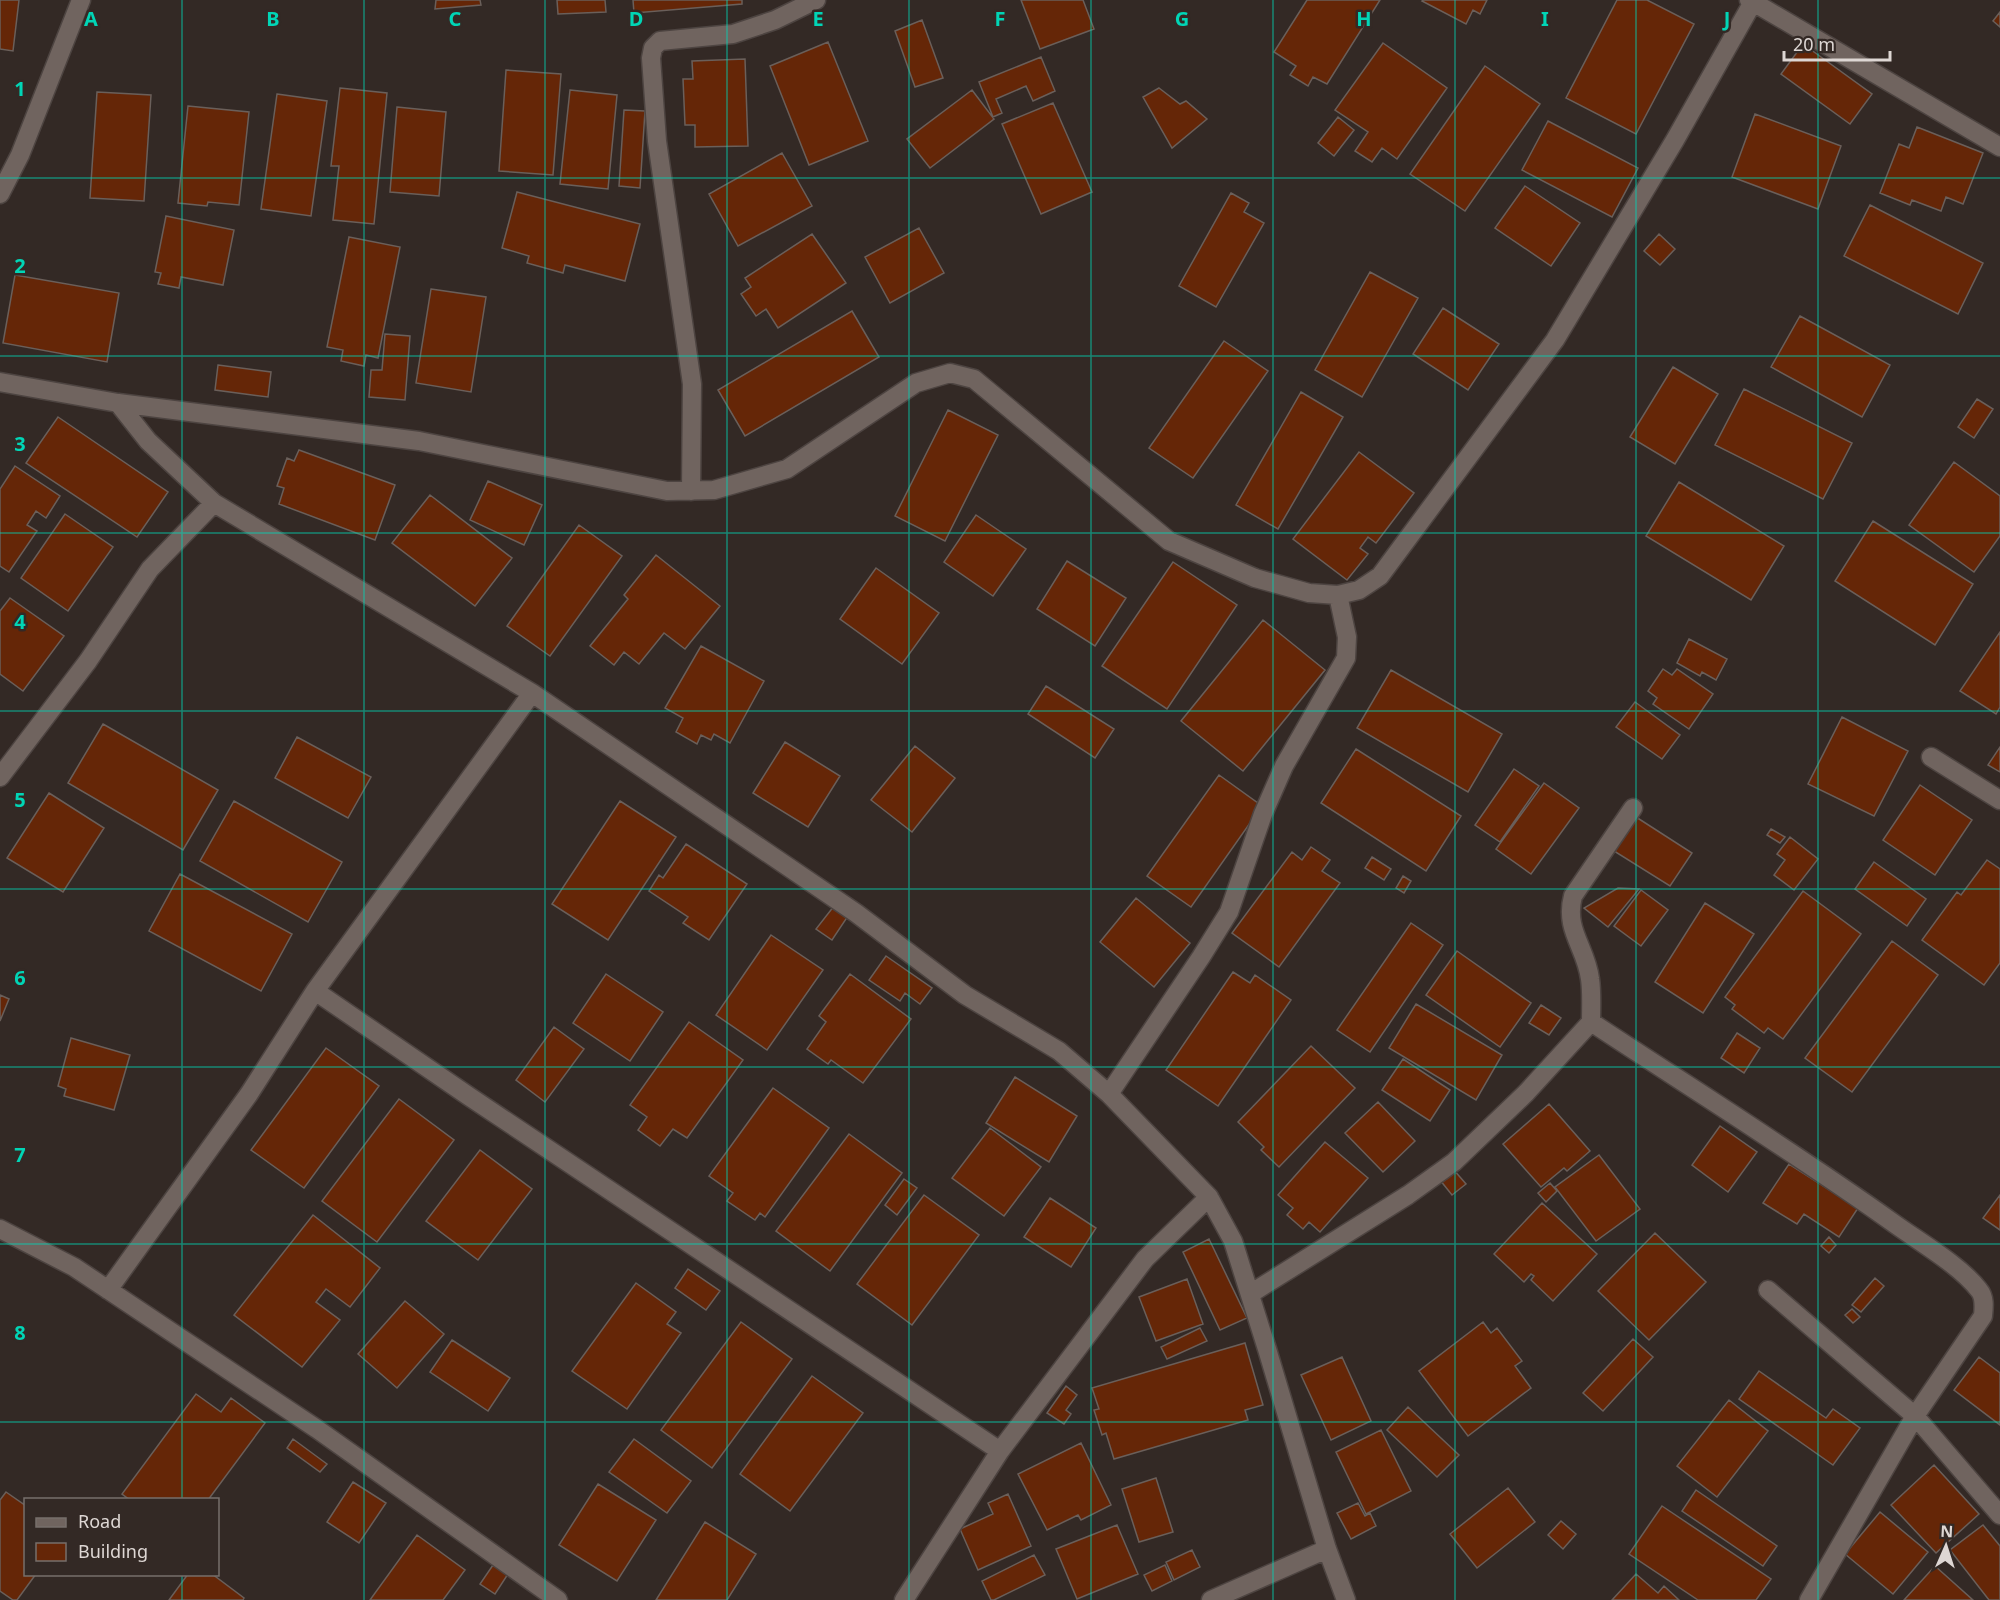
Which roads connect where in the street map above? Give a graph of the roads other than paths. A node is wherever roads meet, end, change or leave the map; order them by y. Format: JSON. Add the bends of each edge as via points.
{"nodes":[{"id":1,"x":81,"y":0,"type":"edge"},
{"id":2,"x":816,"y":0,"type":"edge"},
{"id":3,"x":1751,"y":1,"type":"edge"},
{"id":4,"x":2000,"y":147,"type":"edge"},
{"id":5,"x":0,"y":194,"type":"edge"},
{"id":6,"x":0,"y":382,"type":"edge"},
{"id":7,"x":118,"y":403,"type":"junction"},
{"id":8,"x":691,"y":491,"type":"junction"},
{"id":9,"x":214,"y":503,"type":"junction"},
{"id":10,"x":1338,"y":595,"type":"junction"},
{"id":11,"x":532,"y":693,"type":"junction"},
{"id":12,"x":1931,"y":757,"type":"dead end"},
{"id":13,"x":0,"y":777,"type":"edge"},
{"id":14,"x":2000,"y":800,"type":"edge"},
{"id":15,"x":1633,"y":808,"type":"dead end"},
{"id":16,"x":315,"y":991,"type":"junction"},
{"id":17,"x":1591,"y":1022,"type":"junction"},
{"id":18,"x":1109,"y":1094,"type":"junction"},
{"id":19,"x":1209,"y":1197,"type":"junction"},
{"id":20,"x":0,"y":1229,"type":"edge"},
{"id":21,"x":108,"y":1290,"type":"junction"},
{"id":22,"x":1768,"y":1290,"type":"dead end"},
{"id":23,"x":1250,"y":1294,"type":"junction"},
{"id":24,"x":1915,"y":1416,"type":"junction"},
{"id":25,"x":1000,"y":1451,"type":"junction"},
{"id":26,"x":2000,"y":1515,"type":"edge"},
{"id":27,"x":1327,"y":1549,"type":"junction"},
{"id":28,"x":558,"y":1600,"type":"edge"},
{"id":29,"x":904,"y":1600,"type":"edge"},
{"id":30,"x":1211,"y":1600,"type":"edge"},
{"id":31,"x":1346,"y":1600,"type":"edge"},
{"id":32,"x":1809,"y":1600,"type":"edge"}],
"edges":[{"from":1,"to":5,"type":"street","via":[[20,155]]},
{"from":2,"to":8,"type":"street","via":[[733,34],[660,41],[653,48],[657,141],[692,384]]},
{"from":3,"to":4,"type":"street"},
{"from":3,"to":10,"type":"street","via":[[1675,140],[1555,340],[1380,576],[1359,590]]},
{"from":6,"to":7,"type":"street"},
{"from":7,"to":8,"type":"street","via":[[419,441],[667,491]]},
{"from":7,"to":9,"type":"street","via":[[148,441]]},
{"from":8,"to":10,"type":"street","via":[[714,490],[787,469],[916,383],[950,373],[974,379],[1169,541],[1255,578],[1309,593]]},
{"from":9,"to":11,"type":"street"},
{"from":9,"to":13,"type":"street","via":[[150,569],[88,661]]},
{"from":10,"to":18,"type":"street","via":[[1347,637],[1346,658],[1284,766],[1229,912]]},
{"from":11,"to":16,"type":"street"},
{"from":11,"to":18,"type":"street","via":[[856,913],[965,995],[1059,1051]]},
{"from":12,"to":14,"type":"street"},
{"from":15,"to":17,"type":"street","via":[[1574,896],[1570,910],[1572,928],[1590,978]]},
{"from":16,"to":21,"type":"street","via":[[249,1094]]},
{"from":16,"to":25,"type":"street"},
{"from":17,"to":23,"type":"street","via":[[1526,1093],[1454,1162]]},
{"from":17,"to":24,"type":"street","via":[[1861,1200],[1952,1265],[1981,1292],[1983,1316]]},
{"from":18,"to":19,"type":"street"},
{"from":19,"to":23,"type":"street","via":[[1233,1241]]},
{"from":19,"to":25,"type":"street","via":[[1146,1259]]},
{"from":20,"to":21,"type":"street","via":[[75,1267]]},
{"from":21,"to":28,"type":"street","via":[[317,1429]]},
{"from":22,"to":24,"type":"street"},
{"from":23,"to":27,"type":"street"},
{"from":24,"to":26,"type":"street"},
{"from":24,"to":32,"type":"street"},
{"from":25,"to":29,"type":"street"},
{"from":27,"to":30,"type":"street"},
{"from":27,"to":31,"type":"street"}]}
